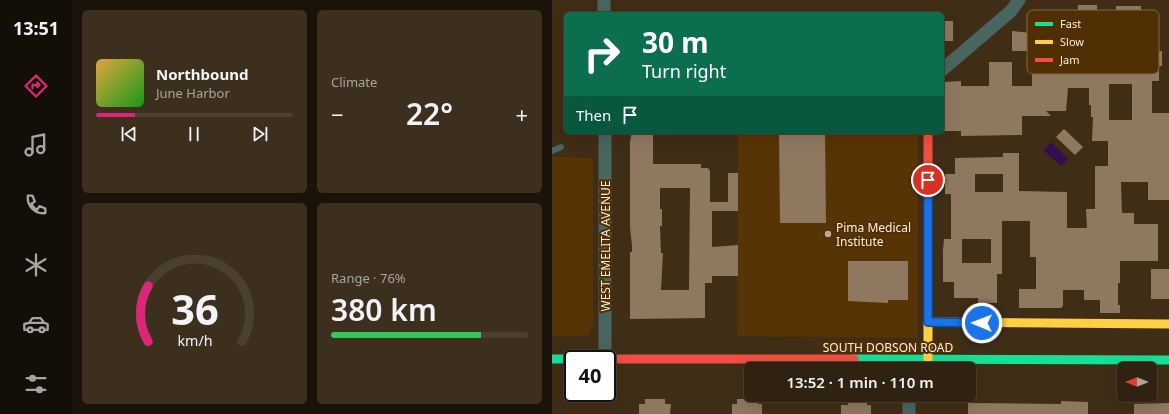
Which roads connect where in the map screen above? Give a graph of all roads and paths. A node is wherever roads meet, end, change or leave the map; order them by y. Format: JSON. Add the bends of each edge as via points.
{"nodes":[{"id":1,"x":604,"y":0,"type":"edge"},
{"id":2,"x":1019,"y":0,"type":"edge"},
{"id":3,"x":604,"y":12,"type":"edge"},
{"id":4,"x":944,"y":68,"type":"edge"},
{"id":5,"x":605,"y":134,"type":"edge"},
{"id":6,"x":928,"y":134,"type":"edge"},
{"id":7,"x":560,"y":147,"type":"dead end"},
{"id":8,"x":552,"y":151,"type":"edge"},
{"id":9,"x":928,"y":322,"type":"junction"},
{"id":10,"x":1169,"y":324,"type":"edge"},
{"id":11,"x":606,"y":350,"type":"edge"},
{"id":12,"x":552,"y":359,"type":"edge"},
{"id":13,"x":564,"y":359,"type":"edge"},
{"id":14,"x":616,"y":359,"type":"edge"},
{"id":15,"x":928,"y":359,"type":"junction"},
{"id":16,"x":1169,"y":360,"type":"edge"},
{"id":17,"x":788,"y":362,"type":"edge"},
{"id":18,"x":917,"y":362,"type":"edge"},
{"id":19,"x":909,"y":402,"type":"edge"},
{"id":20,"x":909,"y":414,"type":"edge"}],
"edges":[{"from":1,"to":3,"type":"street"},
{"from":2,"to":4,"type":"street","via":[[1011,11]]},
{"from":5,"to":11,"type":"street","name":"WEST EMELITA AVENUE"},
{"from":6,"to":9,"type":"main road"},
{"from":7,"to":8,"type":"lane"},
{"from":9,"to":10,"type":"main road"},
{"from":9,"to":15,"type":"main road"},
{"from":12,"to":13,"type":"main road"},
{"from":14,"to":17,"type":"main road","name":"SOUTH DOBSON ROAD"},
{"from":15,"to":16,"type":"main road","name":"SOUTH DOBSON ROAD"},
{"from":15,"to":18,"type":"main road","name":"SOUTH DOBSON ROAD"},
{"from":19,"to":20,"type":"street"}]}
